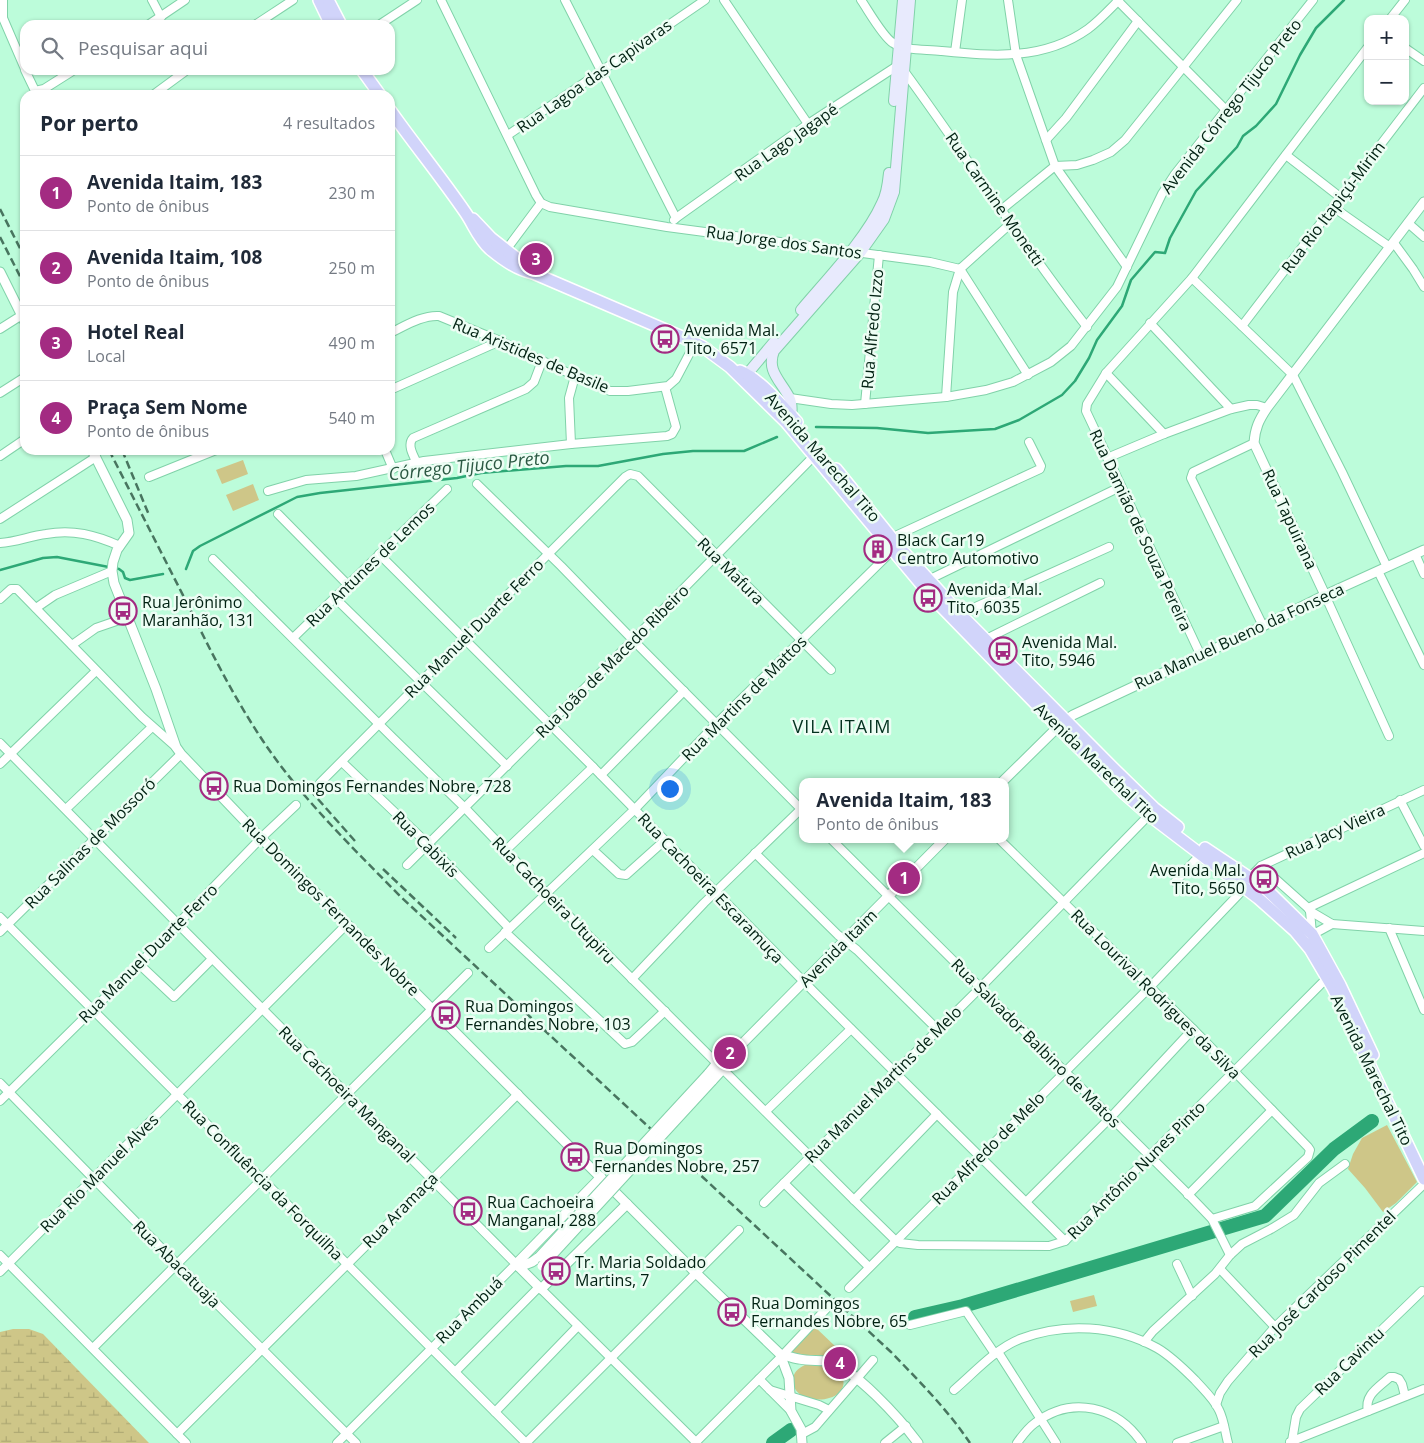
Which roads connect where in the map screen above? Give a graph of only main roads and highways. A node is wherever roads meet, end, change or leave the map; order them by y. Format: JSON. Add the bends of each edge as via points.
{"nodes":[{"id":1,"x":903,"y":0,"type":"edge"},
{"id":2,"x":910,"y":0,"type":"edge"},
{"id":3,"x":325,"y":4,"type":"edge"},
{"id":4,"x":330,"y":20,"type":"edge"},
{"id":5,"x":337,"y":20,"type":"edge"},
{"id":6,"x":902,"y":46,"type":"junction"},
{"id":7,"x":366,"y":75,"type":"edge"},
{"id":8,"x":376,"y":90,"type":"edge"},
{"id":9,"x":395,"y":117,"type":"edge"},
{"id":10,"x":855,"y":252,"type":"junction"},
{"id":11,"x":772,"y":367,"type":"junction"},
{"id":12,"x":748,"y":374,"type":"junction"},
{"id":13,"x":791,"y":416,"type":"junction"},
{"id":14,"x":1061,"y":724,"type":"junction"},
{"id":15,"x":1247,"y":883,"type":"junction"},
{"id":16,"x":1308,"y":937,"type":"junction"},
{"id":17,"x":1424,"y":1163,"type":"edge"},
{"id":18,"x":1424,"y":1179,"type":"edge"}],
"edges":[{"from":1,"to":6,"type":"main road"},
{"from":2,"to":6,"type":"main road"},
{"from":3,"to":4,"type":"main road"},
{"from":3,"to":5,"type":"main road"},
{"from":6,"to":10,"type":"main road","via":[[886,193]]},
{"from":7,"to":8,"type":"main road"},
{"from":9,"to":12,"type":"main road","name":"Avenida Marechal Tito","via":[[466,214],[503,254],[527,266],[533,273],[695,343],[730,367]]},
{"from":10,"to":11,"type":"main road","via":[[774,351]]},
{"from":10,"to":12,"type":"main road"},
{"from":11,"to":12,"type":"main road","via":[[763,365]]},
{"from":11,"to":13,"type":"main road","via":[[790,398]]},
{"from":12,"to":13,"type":"main road","name":"Avenida Marechal Tito"},
{"from":12,"to":14,"type":"main road","name":"Avenida Marechal Tito","via":[[930,596]]},
{"from":13,"to":14,"type":"main road","name":"Avenida Marechal Tito","via":[[891,538]]},
{"from":14,"to":15,"type":"main road","name":"Avenida Marechal Tito","via":[[1154,808]]},
{"from":14,"to":15,"type":"main road","name":"Avenida Marechal Tito","via":[[1125,794],[1149,815]]},
{"from":15,"to":16,"type":"main road","name":"Avenida Marechal Tito","via":[[1266,888],[1284,904]]},
{"from":16,"to":17,"type":"main road","name":"Avenida Marechal Tito","via":[[1340,985]]},
{"from":16,"to":18,"type":"main road","name":"Avenida Marechal Tito"}]}
